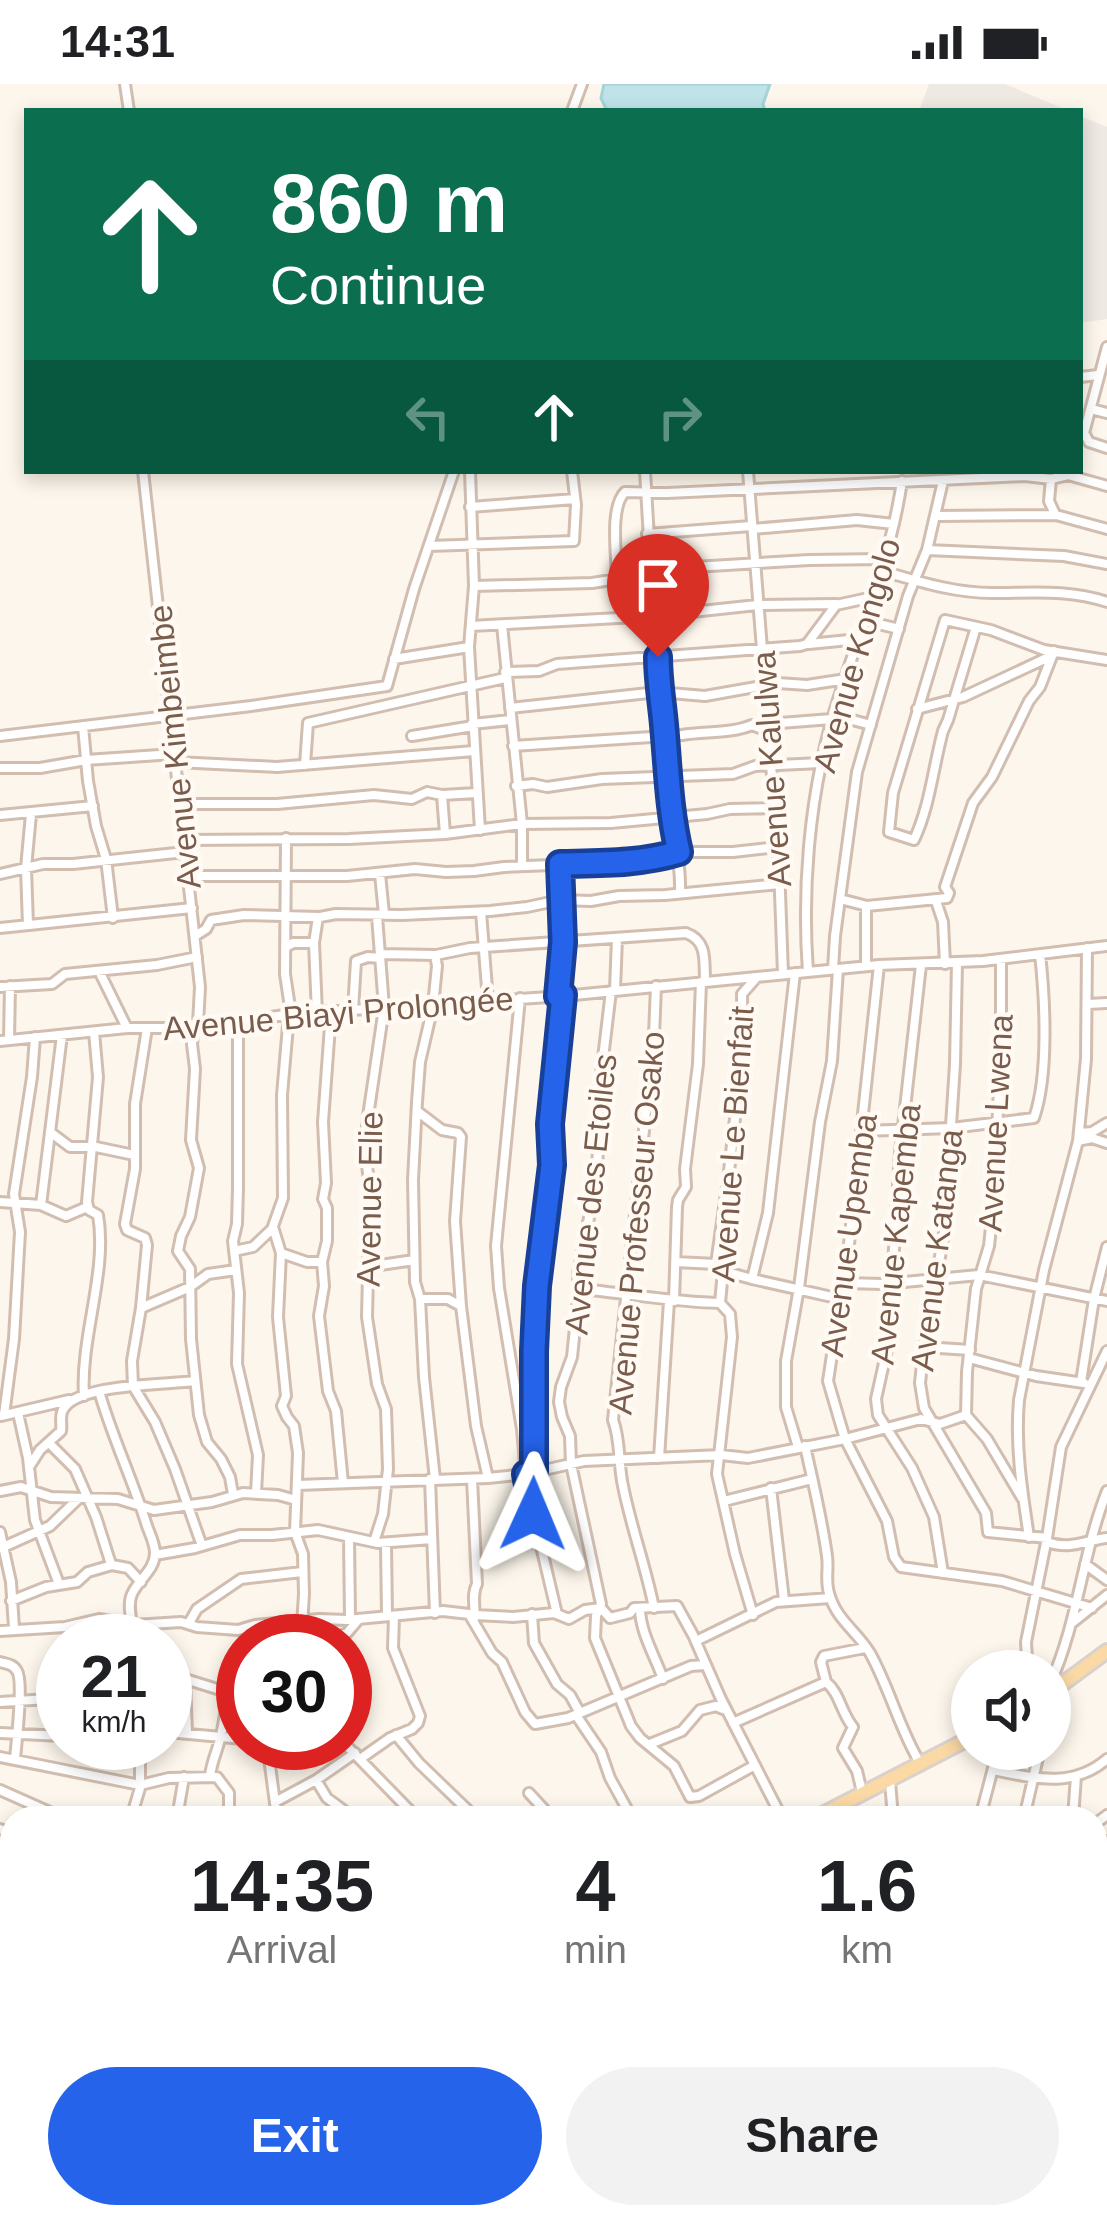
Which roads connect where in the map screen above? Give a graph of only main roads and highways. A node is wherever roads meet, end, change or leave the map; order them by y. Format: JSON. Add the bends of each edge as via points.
{"nodes":[{"id":1,"x":1107,"y":1651,"type":"edge"},
{"id":2,"x":1071,"y":1675,"type":"edge"},
{"id":3,"x":951,"y":1748,"type":"edge"},
{"id":4,"x":837,"y":1806,"type":"edge"}],
"edges":[{"from":1,"to":2,"type":"main road"},
{"from":3,"to":4,"type":"main road"}]}
